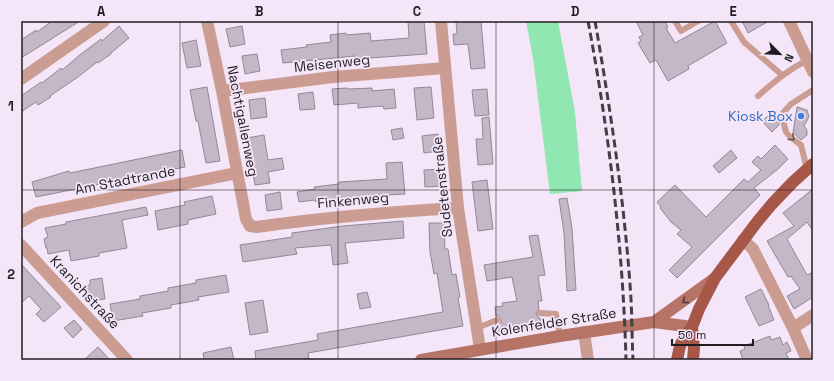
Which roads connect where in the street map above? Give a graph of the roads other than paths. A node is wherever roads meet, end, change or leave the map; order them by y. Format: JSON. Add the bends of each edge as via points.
{"nodes":[{"id":1,"x":104,"y":21,"type":"edge"},
{"id":2,"x":207,"y":21,"type":"edge"},
{"id":3,"x":441,"y":21,"type":"edge"},
{"id":4,"x":675,"y":21,"type":"edge"},
{"id":5,"x":698,"y":21,"type":"edge"},
{"id":6,"x":731,"y":21,"type":"edge"},
{"id":7,"x":789,"y":21,"type":"edge"},
{"id":8,"x":810,"y":62,"type":"edge"},
{"id":9,"x":445,"y":68,"type":"junction"},
{"id":10,"x":813,"y":72,"type":"edge"},
{"id":11,"x":782,"y":75,"type":"junction"},
{"id":12,"x":21,"y":79,"type":"edge"},
{"id":13,"x":813,"y":90,"type":"edge"},
{"id":14,"x":222,"y":91,"type":"junction"},
{"id":15,"x":758,"y":96,"type":"dead end"},
{"id":16,"x":810,"y":166,"type":"edge"},
{"id":17,"x":237,"y":173,"type":"junction"},
{"id":18,"x":458,"y":208,"type":"junction"},
{"id":19,"x":21,"y":222,"type":"edge"},
{"id":20,"x":250,"y":226,"type":"joint"},
{"id":21,"x":743,"y":240,"type":"junction"},
{"id":22,"x":21,"y":245,"type":"edge"},
{"id":23,"x":715,"y":278,"type":"junction"},
{"id":24,"x":540,"y":313,"type":"dead end"},
{"id":25,"x":813,"y":315,"type":"edge"},
{"id":26,"x":497,"y":320,"type":"dead end"},
{"id":27,"x":654,"y":322,"type":"junction"},
{"id":28,"x":692,"y":327,"type":"junction"},
{"id":29,"x":477,"y":328,"type":"junction"},
{"id":30,"x":793,"y":328,"type":"junction"},
{"id":31,"x":584,"y":332,"type":"junction"},
{"id":32,"x":560,"y":336,"type":"junction"},
{"id":33,"x":480,"y":349,"type":"junction"},
{"id":34,"x":127,"y":360,"type":"edge"},
{"id":35,"x":421,"y":360,"type":"edge"},
{"id":36,"x":588,"y":360,"type":"edge"},
{"id":37,"x":677,"y":360,"type":"edge"},
{"id":38,"x":694,"y":360,"type":"edge"},
{"id":39,"x":807,"y":360,"type":"edge"}],
"edges":[{"from":1,"to":12,"type":"street"},
{"from":2,"to":14,"type":"street","name":"Nachtigallenweg"},
{"from":3,"to":9,"type":"street","name":"Sudetenstraße"},
{"from":4,"to":5,"type":"lane","via":[[681,31]]},
{"from":6,"to":11,"type":"lane","via":[[744,42]]},
{"from":7,"to":8,"type":"street"},
{"from":8,"to":10,"type":"street"},
{"from":8,"to":11,"type":"lane","via":[[795,66]]},
{"from":9,"to":14,"type":"street","name":"Meisenweg","via":[[333,77]]},
{"from":9,"to":18,"type":"street","name":"Sudetenstraße"},
{"from":11,"to":15,"type":"lane"},
{"from":13,"to":16,"type":"lane","one_way":true,"via":[[782,113],[789,137],[801,145]]},
{"from":14,"to":17,"type":"street","name":"Nachtigallenweg"},
{"from":16,"to":21,"type":"main road","via":[[772,204]]},
{"from":17,"to":19,"type":"street","name":"Am Stadtrande","via":[[37,213]]},
{"from":17,"to":20,"type":"street","name":"Nachtigallenweg","via":[[246,219]]},
{"from":18,"to":20,"type":"street","name":"Finkenweg"},
{"from":18,"to":29,"type":"street","name":"Sudetenstraße"},
{"from":21,"to":23,"type":"main road"},
{"from":21,"to":30,"type":"street","via":[[753,249]]},
{"from":22,"to":34,"type":"street","name":"Kranichstraße"},
{"from":23,"to":27,"type":"main road","one_way":true},
{"from":23,"to":28,"type":"main road"},
{"from":24,"to":32,"type":"lane","via":[[556,314]]},
{"from":25,"to":30,"type":"street"},
{"from":26,"to":29,"type":"lane"},
{"from":27,"to":28,"type":"main road","name":"Kolenfelder Straße"},
{"from":27,"to":31,"type":"main road","name":"Kolenfelder Straße"},
{"from":28,"to":37,"type":"main road","via":[[680,346]]},
{"from":28,"to":38,"type":"main road"},
{"from":29,"to":33,"type":"street","name":"Sudetenstraße"},
{"from":30,"to":39,"type":"street"},
{"from":31,"to":32,"type":"main road","name":"Kolenfelder Straße"},
{"from":31,"to":36,"type":"street"},
{"from":32,"to":33,"type":"main road","name":"Kolenfelder Straße"},
{"from":33,"to":35,"type":"main road","name":"Kolenfelder Straße"}]}
